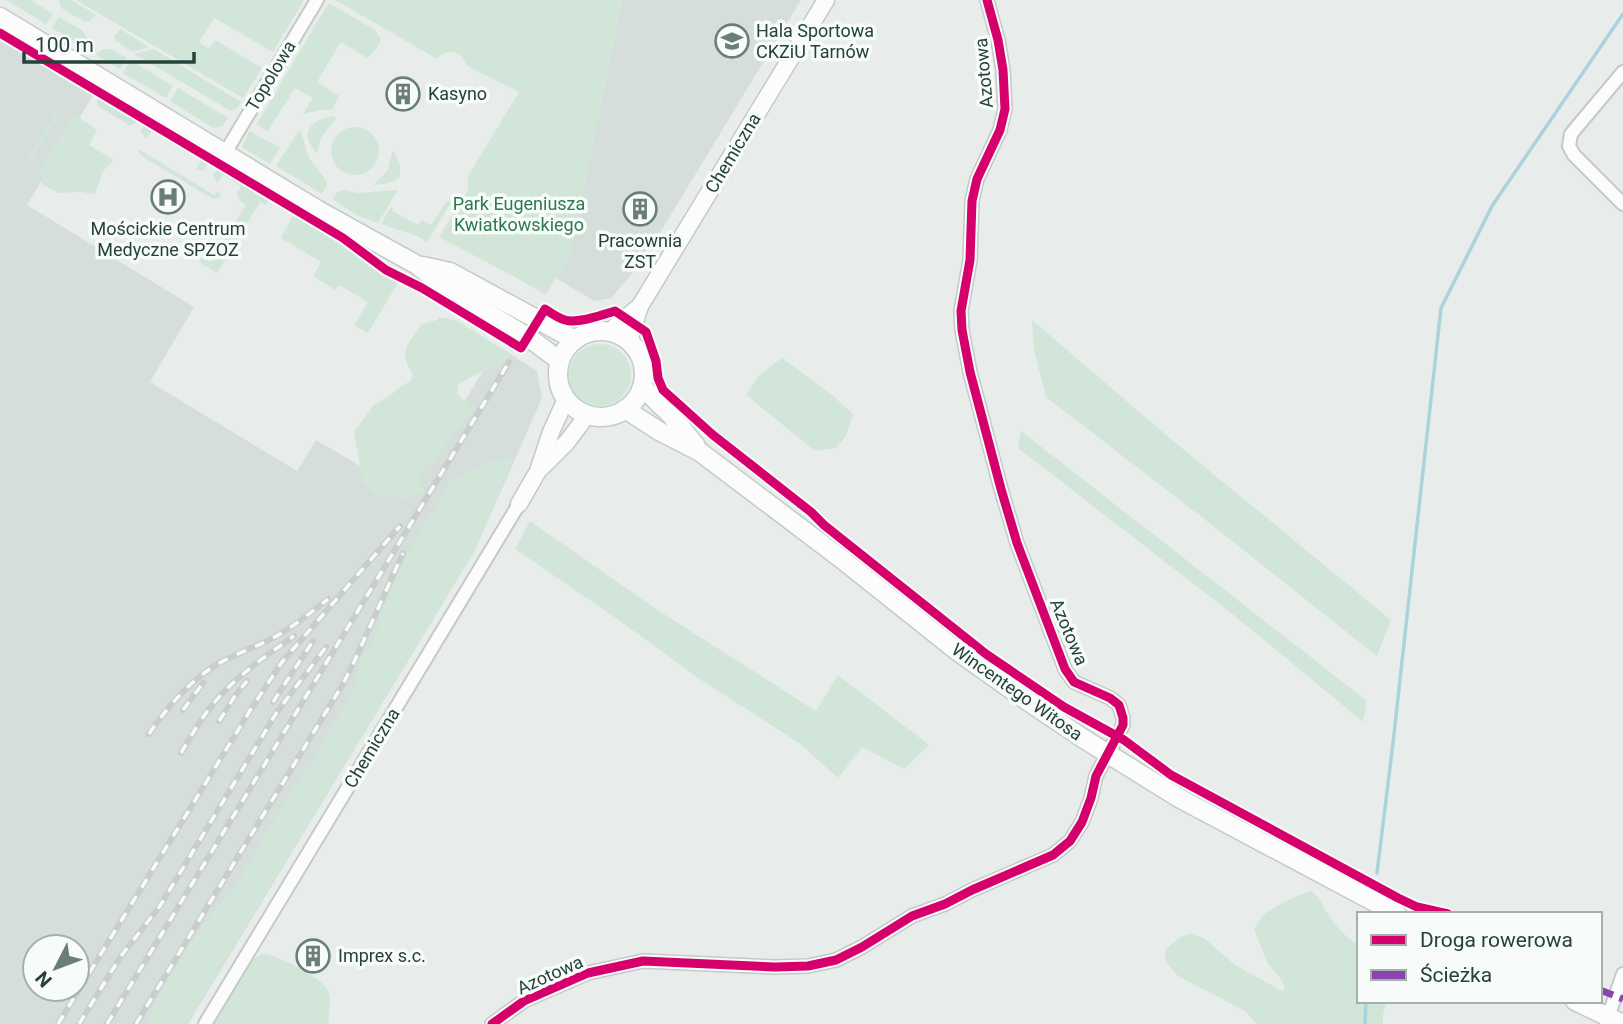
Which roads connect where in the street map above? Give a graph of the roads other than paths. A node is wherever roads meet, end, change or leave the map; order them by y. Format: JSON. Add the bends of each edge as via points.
{"nodes":[{"id":1,"x":317,"y":0,"type":"edge"},
{"id":2,"x":826,"y":0,"type":"edge"},
{"id":3,"x":986,"y":0,"type":"edge"},
{"id":4,"x":0,"y":18,"type":"edge"},
{"id":5,"x":1623,"y":72,"type":"edge"},
{"id":6,"x":225,"y":153,"type":"junction"},
{"id":7,"x":1623,"y":204,"type":"edge"},
{"id":8,"x":417,"y":265,"type":"junction"},
{"id":9,"x":640,"y":306,"type":"junction"},
{"id":10,"x":609,"y":332,"type":"junction"},
{"id":11,"x":575,"y":340,"type":"junction"},
{"id":12,"x":629,"y":341,"type":"junction"},
{"id":13,"x":560,"y":361,"type":"junction"},
{"id":14,"x":642,"y":387,"type":"junction"},
{"id":15,"x":566,"y":399,"type":"junction"},
{"id":16,"x":625,"y":409,"type":"junction"},
{"id":17,"x":587,"y":414,"type":"junction"},
{"id":18,"x":700,"y":452,"type":"junction"},
{"id":19,"x":538,"y":471,"type":"junction"},
{"id":20,"x":519,"y":504,"type":"joint"},
{"id":21,"x":1108,"y":755,"type":"junction"},
{"id":22,"x":1393,"y":912,"type":"edge"},
{"id":23,"x":1623,"y":974,"type":"edge"},
{"id":24,"x":1579,"y":1003,"type":"edge"},
{"id":25,"x":1612,"y":1021,"type":"edge"},
{"id":26,"x":205,"y":1024,"type":"edge"},
{"id":27,"x":492,"y":1024,"type":"edge"}],
"edges":[{"from":1,"to":6,"type":"street","name":"Topolowa"},
{"from":2,"to":9,"type":"street","name":"Chemiczna"},
{"from":3,"to":21,"type":"street","name":"Azotowa","via":[[998,40],[1005,109],[972,201],[962,330],[1000,489],[1065,669],[1074,682],[1119,705],[1124,718]]},
{"from":4,"to":6,"type":"main road"},
{"from":5,"to":7,"type":"street","via":[[1571,134],[1569,146]]},
{"from":6,"to":8,"type":"main road"},
{"from":8,"to":11,"type":"main road","via":[[450,272]]},
{"from":8,"to":13,"type":"main road"},
{"from":9,"to":10,"type":"street","name":"Chemiczna"},
{"from":9,"to":12,"type":"street","name":"Chemiczna"},
{"from":10,"to":11,"type":"main road","via":[[591,332]]},
{"from":10,"to":12,"type":"main road"},
{"from":11,"to":13,"type":"main road"},
{"from":12,"to":14,"type":"main road","via":[[641,358]]},
{"from":13,"to":15,"type":"main road","via":[[559,381]]},
{"from":14,"to":16,"type":"main road"},
{"from":14,"to":18,"type":"main road","name":"Wincentego Witosa"},
{"from":15,"to":17,"type":"main road"},
{"from":15,"to":19,"type":"street","name":"Chemiczna"},
{"from":16,"to":17,"type":"main road","via":[[611,415]]},
{"from":16,"to":18,"type":"main road","name":"Wincentego Witosa"},
{"from":17,"to":19,"type":"street","name":"Chemiczna"},
{"from":18,"to":21,"type":"main road","name":"Wincentego Witosa","via":[[957,651]]},
{"from":19,"to":20,"type":"street","name":"Chemiczna"},
{"from":20,"to":26,"type":"street","name":"Chemiczna"},
{"from":21,"to":22,"type":"main road","name":"Wincentego Witosa"},
{"from":21,"to":27,"type":"street","name":"Azotowa","via":[[1096,776],[1082,822],[1070,841],[1053,855],[912,916],[836,960],[775,967],[643,961],[588,973],[524,1001]]},
{"from":23,"to":25,"type":"street"},
{"from":24,"to":25,"type":"main road"}]}
